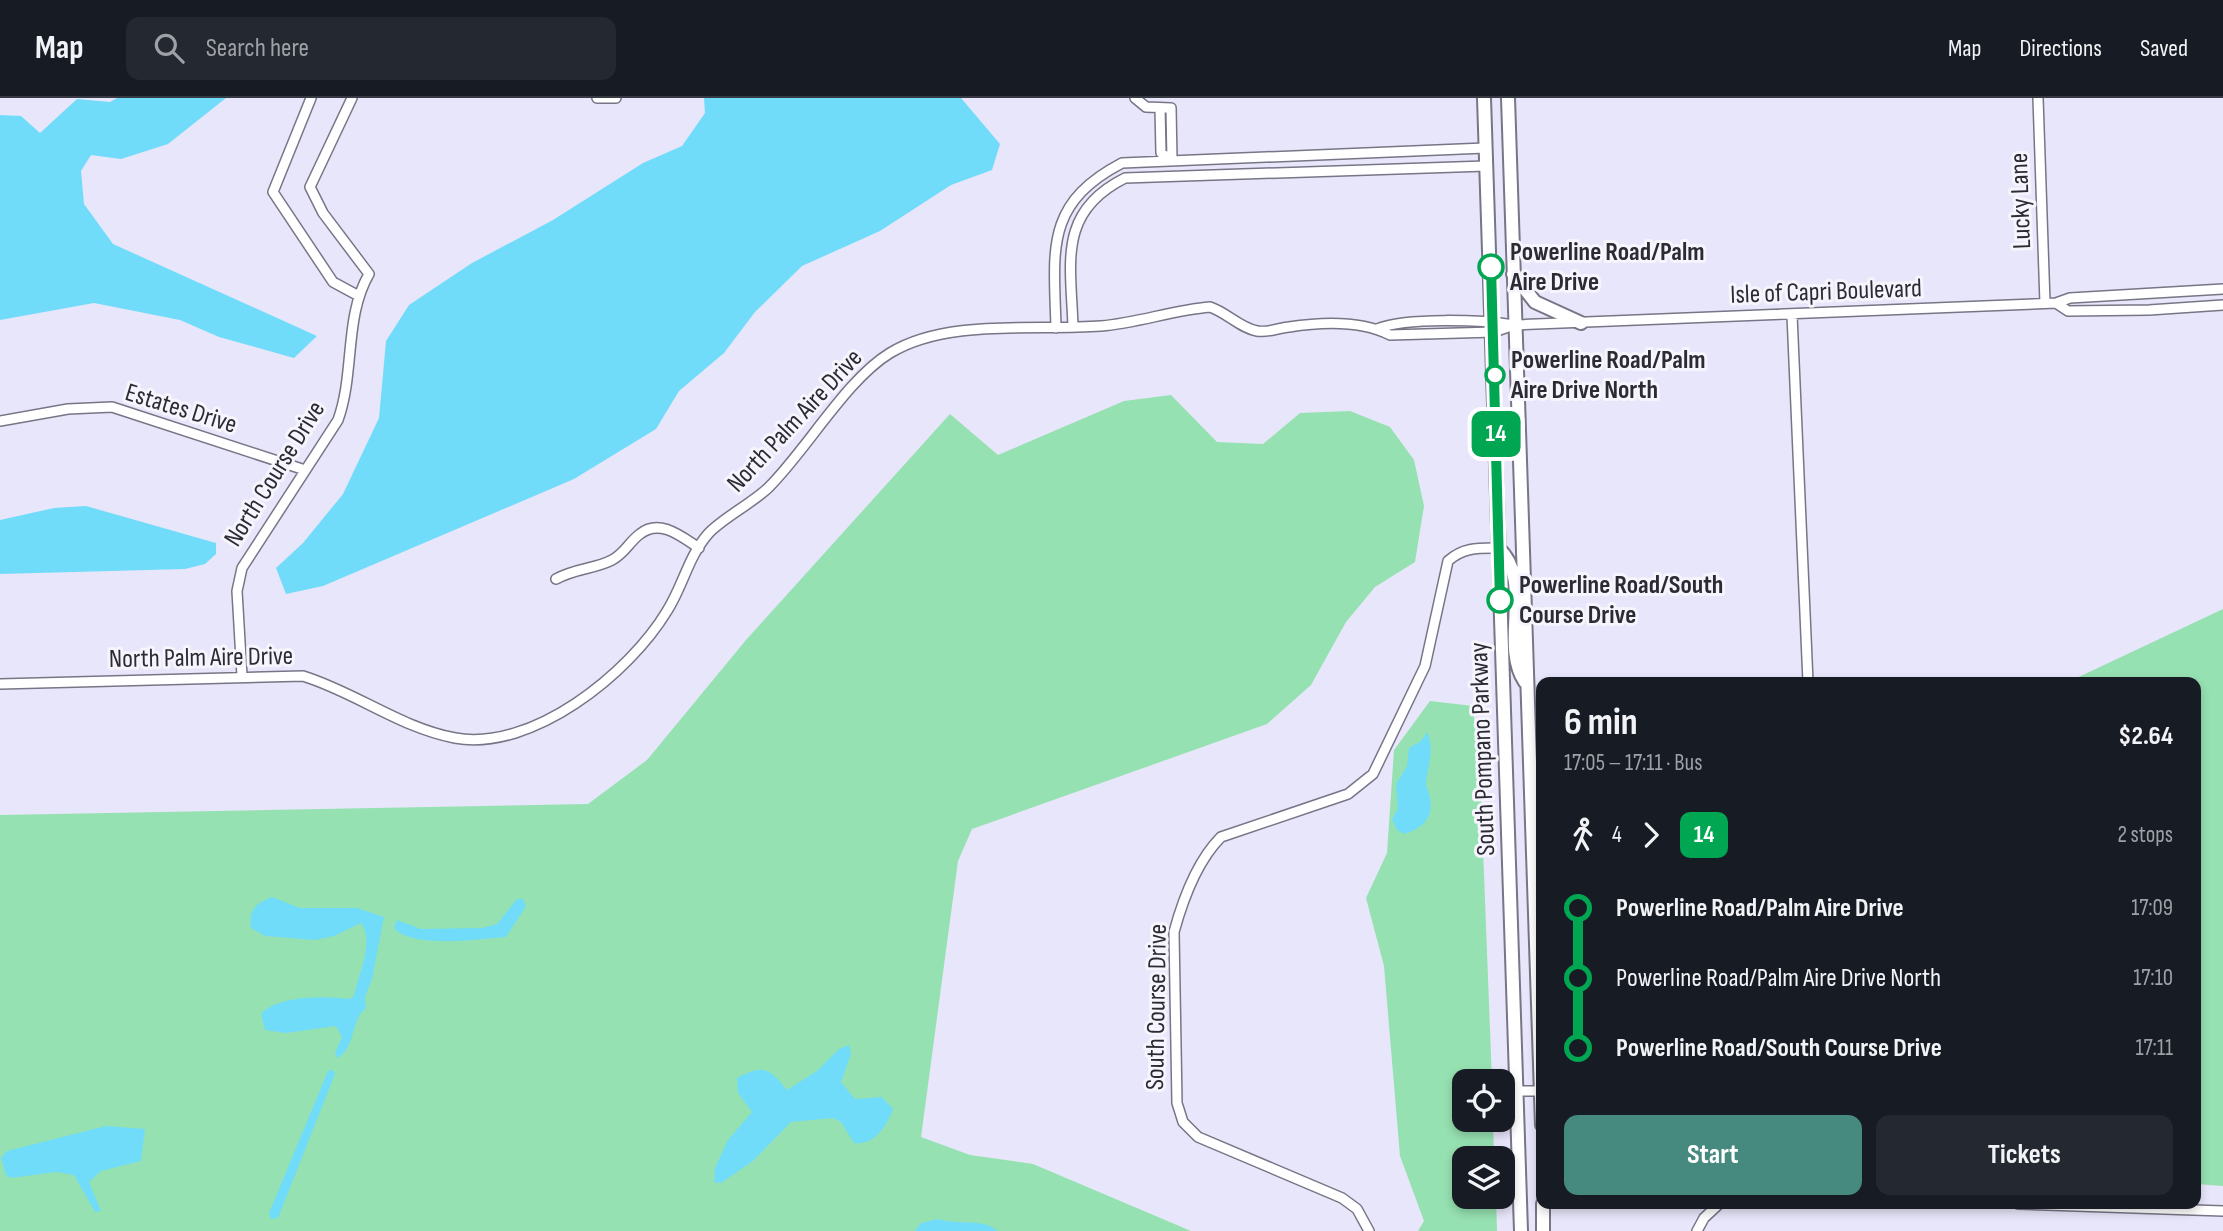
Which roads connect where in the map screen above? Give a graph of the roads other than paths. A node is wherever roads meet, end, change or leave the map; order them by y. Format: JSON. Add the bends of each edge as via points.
{"nodes":[{"id":1,"x":311,"y":98,"type":"edge"},
{"id":2,"x":352,"y":98,"type":"edge"},
{"id":3,"x":597,"y":98,"type":"edge"},
{"id":4,"x":617,"y":98,"type":"edge"},
{"id":5,"x":1135,"y":98,"type":"edge"},
{"id":6,"x":1484,"y":98,"type":"edge"},
{"id":7,"x":1508,"y":98,"type":"edge"},
{"id":8,"x":2038,"y":98,"type":"edge"},
{"id":9,"x":1160,"y":108,"type":"junction"},
{"id":10,"x":1485,"y":148,"type":"junction"},
{"id":11,"x":1355,"y":153,"type":"junction"},
{"id":12,"x":1269,"y":156,"type":"junction"},
{"id":13,"x":1172,"y":160,"type":"junction"},
{"id":14,"x":1486,"y":166,"type":"junction"},
{"id":15,"x":1357,"y":170,"type":"junction"},
{"id":16,"x":1270,"y":173,"type":"junction"},
{"id":17,"x":1513,"y":274,"type":"junction"},
{"id":18,"x":2223,"y":289,"type":"edge"},
{"id":19,"x":357,"y":295,"type":"junction"},
{"id":20,"x":2045,"y":303,"type":"junction"},
{"id":21,"x":2056,"y":303,"type":"junction"},
{"id":22,"x":2223,"y":305,"type":"edge"},
{"id":23,"x":1792,"y":315,"type":"junction"},
{"id":24,"x":1581,"y":323,"type":"junction"},
{"id":25,"x":1514,"y":325,"type":"junction"},
{"id":26,"x":1073,"y":327,"type":"junction"},
{"id":27,"x":1493,"y":327,"type":"junction"},
{"id":28,"x":1056,"y":328,"type":"junction"},
{"id":29,"x":0,"y":421,"type":"edge"},
{"id":30,"x":305,"y":470,"type":"junction"},
{"id":31,"x":698,"y":548,"type":"junction"},
{"id":32,"x":1499,"y":548,"type":"junction"},
{"id":33,"x":556,"y":579,"type":"dead end"},
{"id":34,"x":242,"y":676,"type":"junction"},
{"id":35,"x":1808,"y":677,"type":"edge"},
{"id":36,"x":0,"y":684,"type":"edge"},
{"id":37,"x":1527,"y":686,"type":"junction"},
{"id":38,"x":1536,"y":946,"type":"edge"},
{"id":39,"x":1517,"y":1091,"type":"junction"},
{"id":40,"x":1536,"y":1091,"type":"edge"},
{"id":41,"x":1543,"y":1209,"type":"edge"},
{"id":42,"x":1714,"y":1209,"type":"edge"},
{"id":43,"x":2164,"y":1209,"type":"edge"},
{"id":44,"x":2223,"y":1211,"type":"edge"},
{"id":45,"x":1369,"y":1231,"type":"edge"},
{"id":46,"x":1521,"y":1231,"type":"edge"},
{"id":47,"x":1544,"y":1231,"type":"edge"},
{"id":48,"x":1698,"y":1231,"type":"edge"}],
"edges":[{"from":1,"to":19,"type":"street","via":[[272,192],[333,282]]},
{"from":2,"to":19,"type":"street","name":"North Course Drive","via":[[310,187],[323,213],[369,275]]},
{"from":3,"to":4,"type":"street"},
{"from":5,"to":9,"type":"street","via":[[1146,107]]},
{"from":6,"to":10,"type":"main road","name":"South Pompano Parkway"},
{"from":7,"to":17,"type":"main road","name":"South Pompano Parkway"},
{"from":8,"to":20,"type":"street","name":"Lucky Lane"},
{"from":9,"to":13,"type":"street","via":[[1161,153]]},
{"from":9,"to":13,"type":"street","via":[[1171,108]]},
{"from":10,"to":11,"type":"street"},
{"from":10,"to":14,"type":"main road","name":"South Pompano Parkway"},
{"from":11,"to":12,"type":"street"},
{"from":11,"to":15,"type":"street"},
{"from":12,"to":13,"type":"street"},
{"from":12,"to":16,"type":"street"},
{"from":13,"to":28,"type":"street","via":[[1122,163],[1081,190],[1067,209],[1054,262]]},
{"from":14,"to":15,"type":"street"},
{"from":14,"to":27,"type":"main road","name":"South Pompano Parkway"},
{"from":15,"to":16,"type":"street"},
{"from":16,"to":26,"type":"street","via":[[1125,178],[1109,186],[1082,212],[1073,234]]},
{"from":17,"to":24,"type":"main road","via":[[1535,302]]},
{"from":17,"to":25,"type":"main road","name":"South Pompano Parkway"},
{"from":18,"to":21,"type":"street","name":"Isle of Capri Boulevard","via":[[2070,298]]},
{"from":19,"to":30,"type":"street","name":"North Course Drive","via":[[344,402],[330,435]]},
{"from":20,"to":21,"type":"street","name":"Isle of Capri Boulevard"},
{"from":20,"to":23,"type":"street","name":"Isle of Capri Boulevard"},
{"from":21,"to":22,"type":"street","name":"Isle of Capri Boulevard","via":[[2068,311]]},
{"from":23,"to":24,"type":"street","name":"Isle of Capri Boulevard"},
{"from":23,"to":35,"type":"street"},
{"from":24,"to":25,"type":"street","name":"Isle of Capri Boulevard"},
{"from":25,"to":27,"type":"street","name":"North Palm Aire Drive"},
{"from":25,"to":37,"type":"main road","name":"South Pompano Parkway"},
{"from":26,"to":27,"type":"street","name":"North Palm Aire Drive","via":[[1210,307],[1253,330],[1344,324],[1390,335]]},
{"from":26,"to":28,"type":"street","name":"North Palm Aire Drive"},
{"from":27,"to":32,"type":"main road","name":"South Pompano Parkway"},
{"from":28,"to":31,"type":"street","name":"North Palm Aire Drive","via":[[941,333],[892,351],[868,371],[782,474],[710,532]]},
{"from":29,"to":30,"type":"street","name":"Estates Drive","via":[[112,407]]},
{"from":30,"to":34,"type":"street","name":"North Course Drive","via":[[242,568],[237,591]]},
{"from":31,"to":33,"type":"street","via":[[673,530],[654,528],[641,533],[612,560]]},
{"from":31,"to":34,"type":"street","name":"North Palm Aire Drive","via":[[666,614],[630,656],[554,716],[518,734],[488,740],[456,738],[418,728],[303,676]]},
{"from":32,"to":37,"type":"main road","via":[[1514,571],[1517,663]]},
{"from":32,"to":39,"type":"main road","name":"South Pompano Parkway"},
{"from":32,"to":45,"type":"street","name":"South Course Drive","via":[[1470,549],[1448,561],[1425,666],[1373,774],[1348,794],[1221,836],[1208,850],[1180,908],[1174,932],[1177,1103],[1183,1122],[1198,1137],[1342,1198],[1357,1209]]},
{"from":34,"to":36,"type":"street","name":"North Palm Aire Drive"},
{"from":37,"to":38,"type":"main road","name":"South Pompano Parkway"},
{"from":39,"to":40,"type":"street"},
{"from":39,"to":46,"type":"main road","name":"South Pompano Parkway"},
{"from":41,"to":47,"type":"main road"},
{"from":42,"to":48,"type":"street"},
{"from":43,"to":44,"type":"street"}]}
